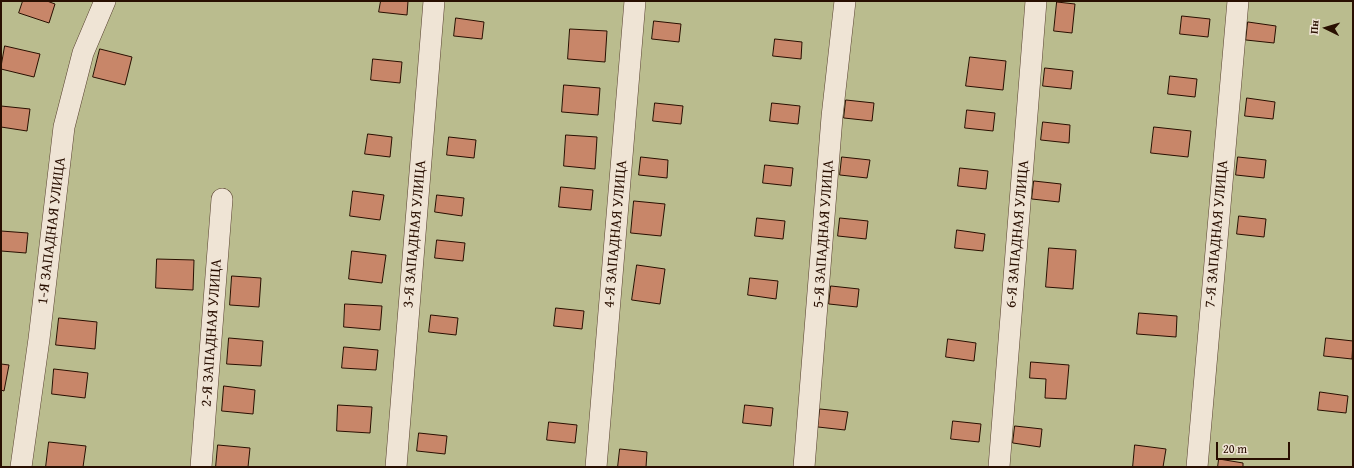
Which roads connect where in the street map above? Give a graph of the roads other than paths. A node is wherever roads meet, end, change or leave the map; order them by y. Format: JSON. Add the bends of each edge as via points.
{"nodes":[{"id":1,"x":105,"y":1,"type":"edge"},
{"id":2,"x":434,"y":1,"type":"edge"},
{"id":3,"x":635,"y":1,"type":"edge"},
{"id":4,"x":845,"y":1,"type":"edge"},
{"id":5,"x":1036,"y":1,"type":"edge"},
{"id":6,"x":1238,"y":1,"type":"edge"},
{"id":7,"x":222,"y":199,"type":"dead end"},
{"id":8,"x":21,"y":467,"type":"edge"},
{"id":9,"x":201,"y":467,"type":"edge"},
{"id":10,"x":396,"y":467,"type":"edge"},
{"id":11,"x":596,"y":467,"type":"edge"},
{"id":12,"x":804,"y":467,"type":"edge"},
{"id":13,"x":999,"y":467,"type":"edge"},
{"id":14,"x":1197,"y":467,"type":"edge"}],
"edges":[{"from":1,"to":8,"type":"street","name":"1-Я ЗАПАДНАЯ УЛИЦА","via":[[83,53],[64,126]]},
{"from":2,"to":10,"type":"street","name":"3-Я ЗАПАДНАЯ УЛИЦА"},
{"from":3,"to":11,"type":"street","name":"4-Я ЗАПАДНАЯ УЛИЦА"},
{"from":4,"to":12,"type":"street","name":"5-Я ЗАПАДНАЯ УЛИЦА","via":[[832,117]]},
{"from":5,"to":13,"type":"street","name":"6-Я ЗАПАДНАЯ УЛИЦА"},
{"from":6,"to":14,"type":"street","name":"7-Я ЗАПАДНАЯ УЛИЦА"},
{"from":7,"to":9,"type":"street","name":"2-Я ЗАПАДНАЯ УЛИЦА"}]}
